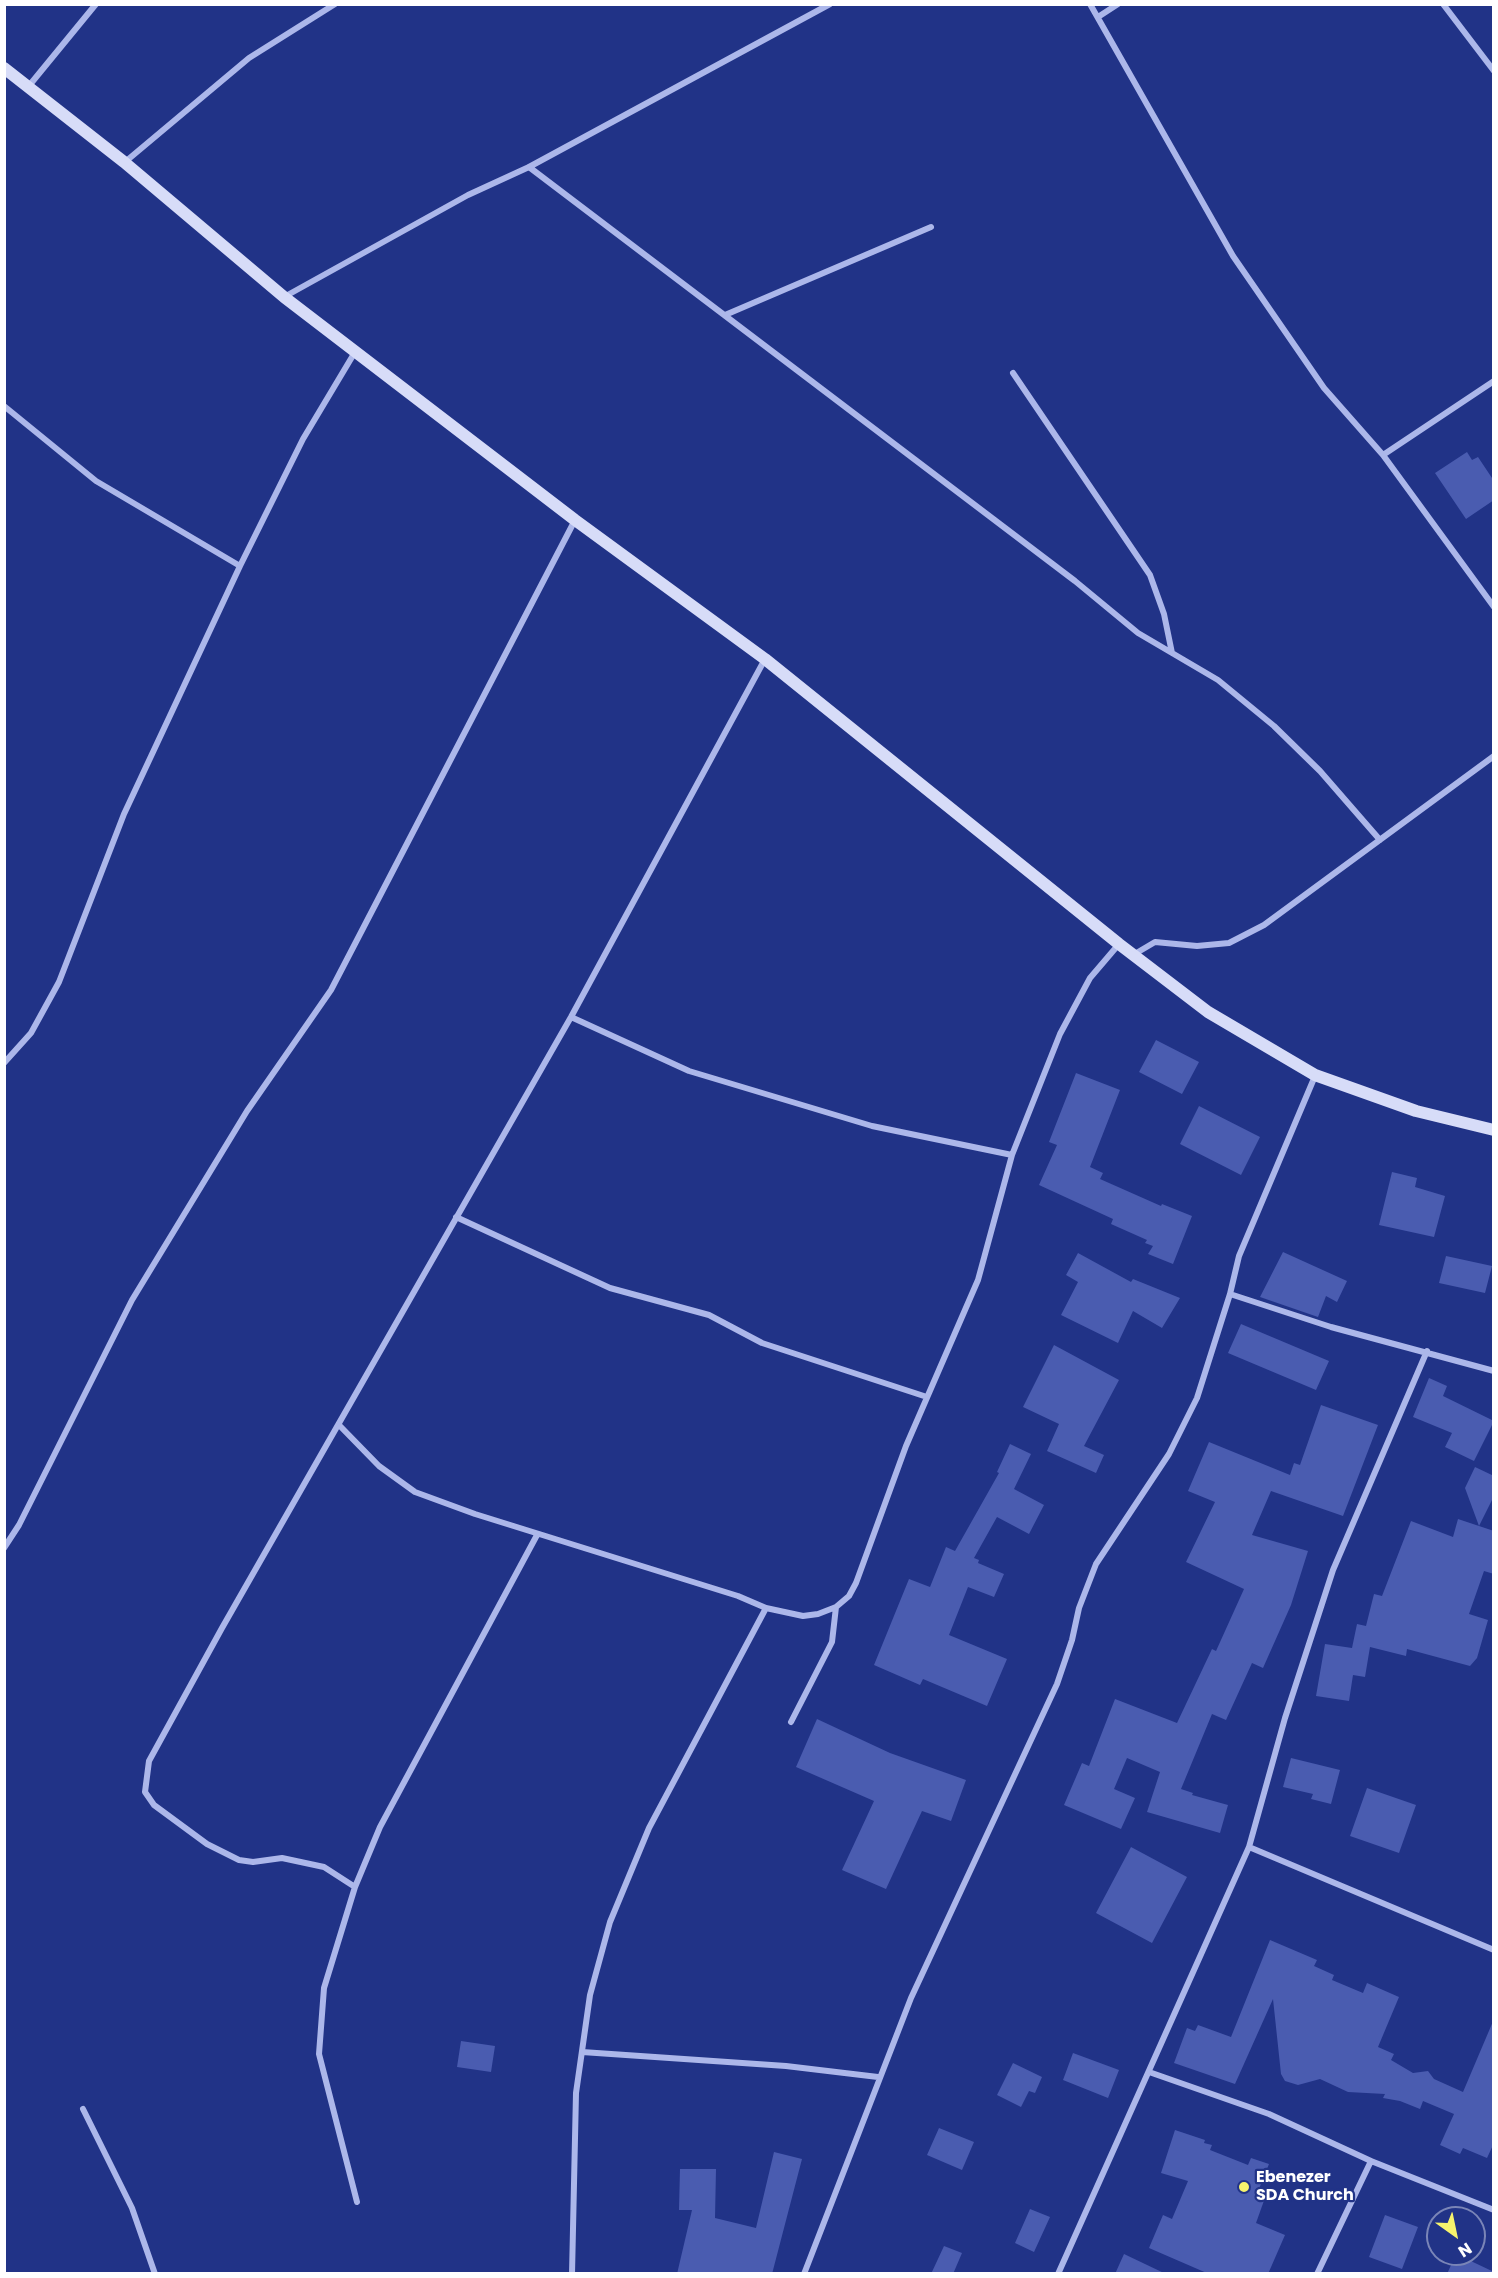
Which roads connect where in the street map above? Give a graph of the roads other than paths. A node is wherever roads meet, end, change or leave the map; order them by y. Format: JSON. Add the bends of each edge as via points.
{"nodes":[{"id":1,"x":96,"y":4,"type":"edge"},
{"id":2,"x":335,"y":4,"type":"edge"},
{"id":3,"x":830,"y":4,"type":"edge"},
{"id":4,"x":1090,"y":4,"type":"edge"},
{"id":5,"x":1118,"y":4,"type":"edge"},
{"id":6,"x":1443,"y":4,"type":"edge"},
{"id":7,"x":1098,"y":17,"type":"junction"},
{"id":8,"x":4,"y":68,"type":"edge"},
{"id":9,"x":1494,"y":71,"type":"edge"},
{"id":10,"x":28,"y":87,"type":"junction"},
{"id":11,"x":124,"y":162,"type":"junction"},
{"id":12,"x":529,"y":167,"type":"junction"},
{"id":13,"x":931,"y":227,"type":"dead end"},
{"id":14,"x":284,"y":297,"type":"junction"},
{"id":15,"x":725,"y":315,"type":"junction"},
{"id":16,"x":355,"y":352,"type":"junction"},
{"id":17,"x":1013,"y":373,"type":"dead end"},
{"id":18,"x":1494,"y":381,"type":"edge"},
{"id":19,"x":4,"y":406,"type":"edge"},
{"id":20,"x":1383,"y":455,"type":"junction"},
{"id":21,"x":575,"y":520,"type":"junction"},
{"id":22,"x":240,"y":566,"type":"junction"},
{"id":23,"x":1494,"y":607,"type":"edge"},
{"id":24,"x":1172,"y":653,"type":"junction"},
{"id":25,"x":765,"y":659,"type":"junction"},
{"id":26,"x":1494,"y":756,"type":"edge"},
{"id":27,"x":1380,"y":840,"type":"junction"},
{"id":28,"x":1119,"y":944,"type":"junction"},
{"id":29,"x":1133,"y":955,"type":"junction"},
{"id":30,"x":571,"y":1017,"type":"junction"},
{"id":31,"x":4,"y":1064,"type":"edge"},
{"id":32,"x":1316,"y":1075,"type":"junction"},
{"id":33,"x":1494,"y":1130,"type":"edge"},
{"id":34,"x":1012,"y":1155,"type":"junction"},
{"id":35,"x":456,"y":1217,"type":"junction"},
{"id":36,"x":1230,"y":1294,"type":"junction"},
{"id":37,"x":1427,"y":1351,"type":"junction"},
{"id":38,"x":1494,"y":1371,"type":"edge"},
{"id":39,"x":927,"y":1397,"type":"junction"},
{"id":40,"x":339,"y":1425,"type":"junction"},
{"id":41,"x":537,"y":1535,"type":"junction"},
{"id":42,"x":4,"y":1548,"type":"edge"},
{"id":43,"x":836,"y":1607,"type":"junction"},
{"id":44,"x":766,"y":1608,"type":"junction"},
{"id":45,"x":791,"y":1722,"type":"dead end"},
{"id":46,"x":1249,"y":1847,"type":"junction"},
{"id":47,"x":355,"y":1887,"type":"junction"},
{"id":48,"x":1494,"y":1950,"type":"edge"},
{"id":49,"x":582,"y":2052,"type":"junction"},
{"id":50,"x":1149,"y":2072,"type":"junction"},
{"id":51,"x":878,"y":2077,"type":"junction"},
{"id":52,"x":83,"y":2109,"type":"dead end"},
{"id":53,"x":1371,"y":2161,"type":"junction"},
{"id":54,"x":357,"y":2202,"type":"dead end"},
{"id":55,"x":1494,"y":2210,"type":"edge"},
{"id":56,"x":155,"y":2274,"type":"edge"},
{"id":57,"x":572,"y":2274,"type":"edge"},
{"id":58,"x":804,"y":2274,"type":"edge"},
{"id":59,"x":1058,"y":2274,"type":"edge"},
{"id":60,"x":1317,"y":2274,"type":"edge"}],
"edges":[{"from":1,"to":10,"type":"street"},
{"from":2,"to":11,"type":"street","via":[[249,58]]},
{"from":3,"to":12,"type":"street"},
{"from":4,"to":7,"type":"street"},
{"from":5,"to":7,"type":"street"},
{"from":6,"to":9,"type":"street"},
{"from":7,"to":20,"type":"street","via":[[1233,256],[1324,388]]},
{"from":8,"to":10,"type":"street"},
{"from":10,"to":11,"type":"street"},
{"from":11,"to":14,"type":"street"},
{"from":12,"to":14,"type":"street","via":[[468,195]]},
{"from":12,"to":15,"type":"street"},
{"from":13,"to":15,"type":"street"},
{"from":14,"to":16,"type":"street"},
{"from":15,"to":24,"type":"street","via":[[1138,633]]},
{"from":16,"to":21,"type":"street"},
{"from":16,"to":22,"type":"street","via":[[303,440]]},
{"from":17,"to":24,"type":"street","via":[[1150,575]]},
{"from":18,"to":20,"type":"street"},
{"from":19,"to":22,"type":"street","via":[[96,481]]},
{"from":20,"to":23,"type":"street"},
{"from":21,"to":25,"type":"street"},
{"from":21,"to":42,"type":"street","via":[[331,990],[247,1111],[132,1300]]},
{"from":22,"to":31,"type":"street","via":[[124,814],[59,982],[31,1033]]},
{"from":24,"to":27,"type":"street","via":[[1218,680],[1274,726],[1320,771]]},
{"from":25,"to":28,"type":"street"},
{"from":25,"to":30,"type":"street"},
{"from":26,"to":27,"type":"street"},
{"from":27,"to":29,"type":"street","via":[[1264,925],[1229,943],[1197,946],[1155,942]]},
{"from":28,"to":29,"type":"street"},
{"from":28,"to":34,"type":"street","via":[[1089,978],[1060,1034]]},
{"from":29,"to":32,"type":"street","via":[[1208,1012]]},
{"from":30,"to":34,"type":"street","via":[[689,1071],[872,1126]]},
{"from":30,"to":35,"type":"street"},
{"from":32,"to":33,"type":"street","via":[[1416,1111]]},
{"from":32,"to":36,"type":"street","via":[[1239,1256]]},
{"from":34,"to":39,"type":"street","via":[[986,1258]]},
{"from":35,"to":39,"type":"street","via":[[609,1288],[709,1315],[762,1343]]},
{"from":35,"to":40,"type":"street"},
{"from":36,"to":37,"type":"street","via":[[1331,1327]]},
{"from":36,"to":51,"type":"street","via":[[1197,1398],[1169,1454],[1096,1564],[1057,1684]]},
{"from":37,"to":38,"type":"street"},
{"from":37,"to":46,"type":"street","via":[[1333,1570]]},
{"from":39,"to":43,"type":"street","via":[[856,1583]]},
{"from":40,"to":41,"type":"street","via":[[379,1466],[415,1492]]},
{"from":40,"to":47,"type":"street","via":[[149,1761],[144,1783],[154,1805],[207,1844],[239,1860],[282,1858],[324,1867]]},
{"from":41,"to":44,"type":"street"},
{"from":41,"to":47,"type":"street","via":[[380,1827]]},
{"from":43,"to":44,"type":"street","via":[[803,1616]]},
{"from":43,"to":45,"type":"street","via":[[832,1642]]},
{"from":44,"to":49,"type":"street","via":[[649,1828],[622,1891],[590,1995]]},
{"from":46,"to":48,"type":"street"},
{"from":46,"to":50,"type":"street"},
{"from":47,"to":54,"type":"street","via":[[324,1988],[319,2054]]},
{"from":49,"to":51,"type":"street","via":[[786,2066]]},
{"from":49,"to":57,"type":"street","via":[[576,2093]]},
{"from":50,"to":53,"type":"street","via":[[1269,2114]]},
{"from":50,"to":59,"type":"street"},
{"from":51,"to":58,"type":"street"},
{"from":52,"to":56,"type":"street","via":[[132,2208]]},
{"from":53,"to":55,"type":"street"},
{"from":53,"to":60,"type":"street"}]}
